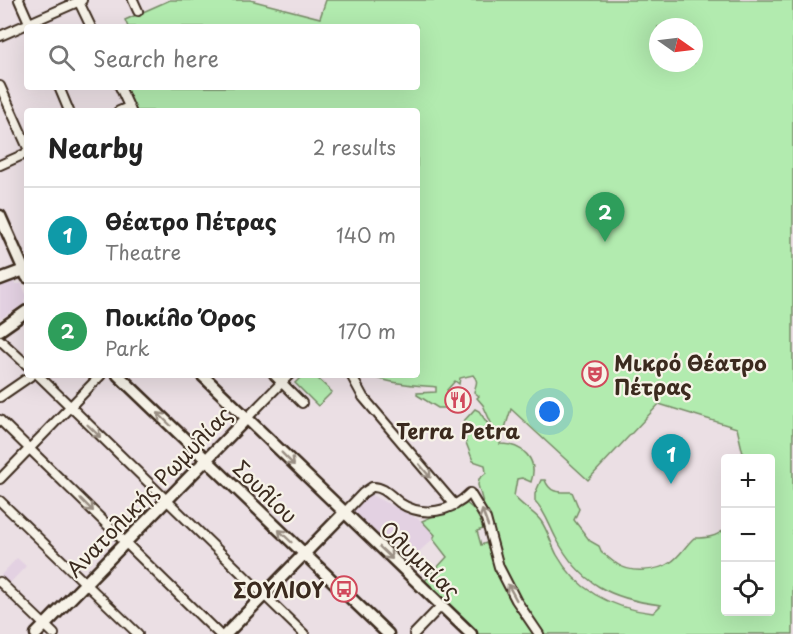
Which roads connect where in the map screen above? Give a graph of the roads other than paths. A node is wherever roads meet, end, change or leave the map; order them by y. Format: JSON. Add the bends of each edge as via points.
{"nodes":[{"id":1,"x":20,"y":0,"type":"edge"},
{"id":2,"x":79,"y":0,"type":"edge"},
{"id":3,"x":133,"y":0,"type":"edge"},
{"id":4,"x":138,"y":11,"type":"dead end"},
{"id":5,"x":30,"y":24,"type":"edge"},
{"id":6,"x":90,"y":24,"type":"edge"},
{"id":7,"x":24,"y":26,"type":"edge"},
{"id":8,"x":0,"y":36,"type":"edge"},
{"id":9,"x":0,"y":86,"type":"edge"},
{"id":10,"x":59,"y":90,"type":"edge"},
{"id":11,"x":121,"y":90,"type":"edge"},
{"id":12,"x":68,"y":108,"type":"edge"},
{"id":13,"x":130,"y":108,"type":"edge"},
{"id":14,"x":24,"y":139,"type":"edge"},
{"id":15,"x":24,"y":154,"type":"edge"},
{"id":16,"x":0,"y":165,"type":"edge"},
{"id":17,"x":0,"y":216,"type":"edge"},
{"id":18,"x":24,"y":270,"type":"edge"},
{"id":19,"x":24,"y":274,"type":"edge"},
{"id":20,"x":0,"y":279,"type":"edge"},
{"id":21,"x":24,"y":313,"type":"edge"},
{"id":22,"x":0,"y":330,"type":"edge"},
{"id":23,"x":0,"y":340,"type":"edge"},
{"id":24,"x":24,"y":362,"type":"edge"},
{"id":25,"x":28,"y":378,"type":"edge"},
{"id":26,"x":41,"y":378,"type":"edge"},
{"id":27,"x":98,"y":378,"type":"edge"},
{"id":28,"x":121,"y":378,"type":"edge"},
{"id":29,"x":205,"y":378,"type":"edge"},
{"id":30,"x":277,"y":378,"type":"edge"},
{"id":31,"x":286,"y":378,"type":"edge"},
{"id":32,"x":353,"y":378,"type":"edge"},
{"id":33,"x":282,"y":383,"type":"junction"},
{"id":34,"x":0,"y":397,"type":"edge"},
{"id":35,"x":302,"y":403,"type":"dead end"},
{"id":36,"x":70,"y":407,"type":"junction"},
{"id":37,"x":247,"y":418,"type":"junction"},
{"id":38,"x":0,"y":420,"type":"edge"},
{"id":39,"x":30,"y":448,"type":"junction"},
{"id":40,"x":206,"y":460,"type":"junction"},
{"id":41,"x":0,"y":479,"type":"edge"},
{"id":42,"x":0,"y":501,"type":"edge"},
{"id":43,"x":166,"y":501,"type":"junction"},
{"id":44,"x":454,"y":506,"type":"junction"},
{"id":45,"x":344,"y":513,"type":"junction"},
{"id":46,"x":125,"y":543,"type":"junction"},
{"id":47,"x":304,"y":554,"type":"junction"},
{"id":48,"x":0,"y":582,"type":"edge"},
{"id":49,"x":85,"y":584,"type":"junction"},
{"id":50,"x":264,"y":595,"type":"junction"},
{"id":51,"x":441,"y":606,"type":"junction"},
{"id":52,"x":45,"y":625,"type":"junction"},
{"id":53,"x":36,"y":634,"type":"edge"},
{"id":54,"x":54,"y":634,"type":"edge"},
{"id":55,"x":138,"y":634,"type":"edge"},
{"id":56,"x":219,"y":634,"type":"edge"},
{"id":57,"x":226,"y":634,"type":"edge"},
{"id":58,"x":304,"y":634,"type":"edge"},
{"id":59,"x":388,"y":634,"type":"edge"},
{"id":60,"x":414,"y":634,"type":"edge"},
{"id":61,"x":471,"y":634,"type":"edge"},
{"id":62,"x":539,"y":634,"type":"edge"}],
"edges":[{"from":1,"to":5,"type":"street"},
{"from":2,"to":5,"type":"street"},
{"from":2,"to":6,"type":"street"},
{"from":3,"to":4,"type":"street"},
{"from":7,"to":8,"type":"street"},
{"from":9,"to":14,"type":"street"},
{"from":10,"to":12,"type":"street"},
{"from":11,"to":13,"type":"street"},
{"from":15,"to":16,"type":"street"},
{"from":17,"to":18,"type":"street"},
{"from":19,"to":20,"type":"street"},
{"from":21,"to":22,"type":"street"},
{"from":23,"to":24,"type":"street"},
{"from":25,"to":34,"type":"street"},
{"from":26,"to":36,"type":"street"},
{"from":27,"to":36,"type":"street"},
{"from":40,"to":28,"type":"street","name":"Σουλίου","one_way":true},
{"from":29,"to":37,"type":"street","name":"Ολυμπίας"},
{"from":30,"to":33,"type":"street"},
{"from":31,"to":33,"type":"street","name":"Ανατολικής Ρωμυλίας"},
{"from":32,"to":44,"type":"street","one_way":true,"via":[[363,397]]},
{"from":33,"to":35,"type":"street"},
{"from":33,"to":37,"type":"street","name":"Ανατολικής Ρωμυλίας"},
{"from":36,"to":39,"type":"street"},
{"from":36,"to":43,"type":"street","one_way":true},
{"from":37,"to":40,"type":"street","name":"Ανατολικής Ρωμυλίας"},
{"from":37,"to":45,"type":"street","name":"Ολυμπίας","one_way":true},
{"from":38,"to":39,"type":"street"},
{"from":39,"to":41,"type":"street"},
{"from":39,"to":46,"type":"street","one_way":true},
{"from":40,"to":43,"type":"street","name":"Ανατολικής Ρωμυλίας"},
{"from":47,"to":40,"type":"street","name":"Σουλίου","one_way":true},
{"from":42,"to":49,"type":"street"},
{"from":43,"to":46,"type":"street","name":"Ανατολικής Ρωμυλίας"},
{"from":43,"to":50,"type":"street"},
{"from":44,"to":45,"type":"street","via":[[418,510],[375,486]]},
{"from":62,"to":44,"type":"street","one_way":true,"via":[[499,567],[486,519],[470,493]]},
{"from":45,"to":47,"type":"street"},
{"from":45,"to":51,"type":"street","name":"Ολυμπίας","one_way":true},
{"from":46,"to":49,"type":"street","name":"Ανατολικής Ρωμυλίας"},
{"from":46,"to":56,"type":"street"},
{"from":47,"to":50,"type":"street"},
{"from":47,"to":59,"type":"street","name":"Σουλίου"},
{"from":48,"to":52,"type":"street"},
{"from":49,"to":52,"type":"street","name":"Ανατολικής Ρωμυλίας"},
{"from":49,"to":55,"type":"street"},
{"from":50,"to":57,"type":"street"},
{"from":50,"to":58,"type":"street"},
{"from":51,"to":60,"type":"street"},
{"from":51,"to":61,"type":"street","name":"Ολυμπίας"},
{"from":52,"to":53,"type":"street","name":"Ανατολικής Ρωμυλίας"},
{"from":52,"to":54,"type":"street"}]}
